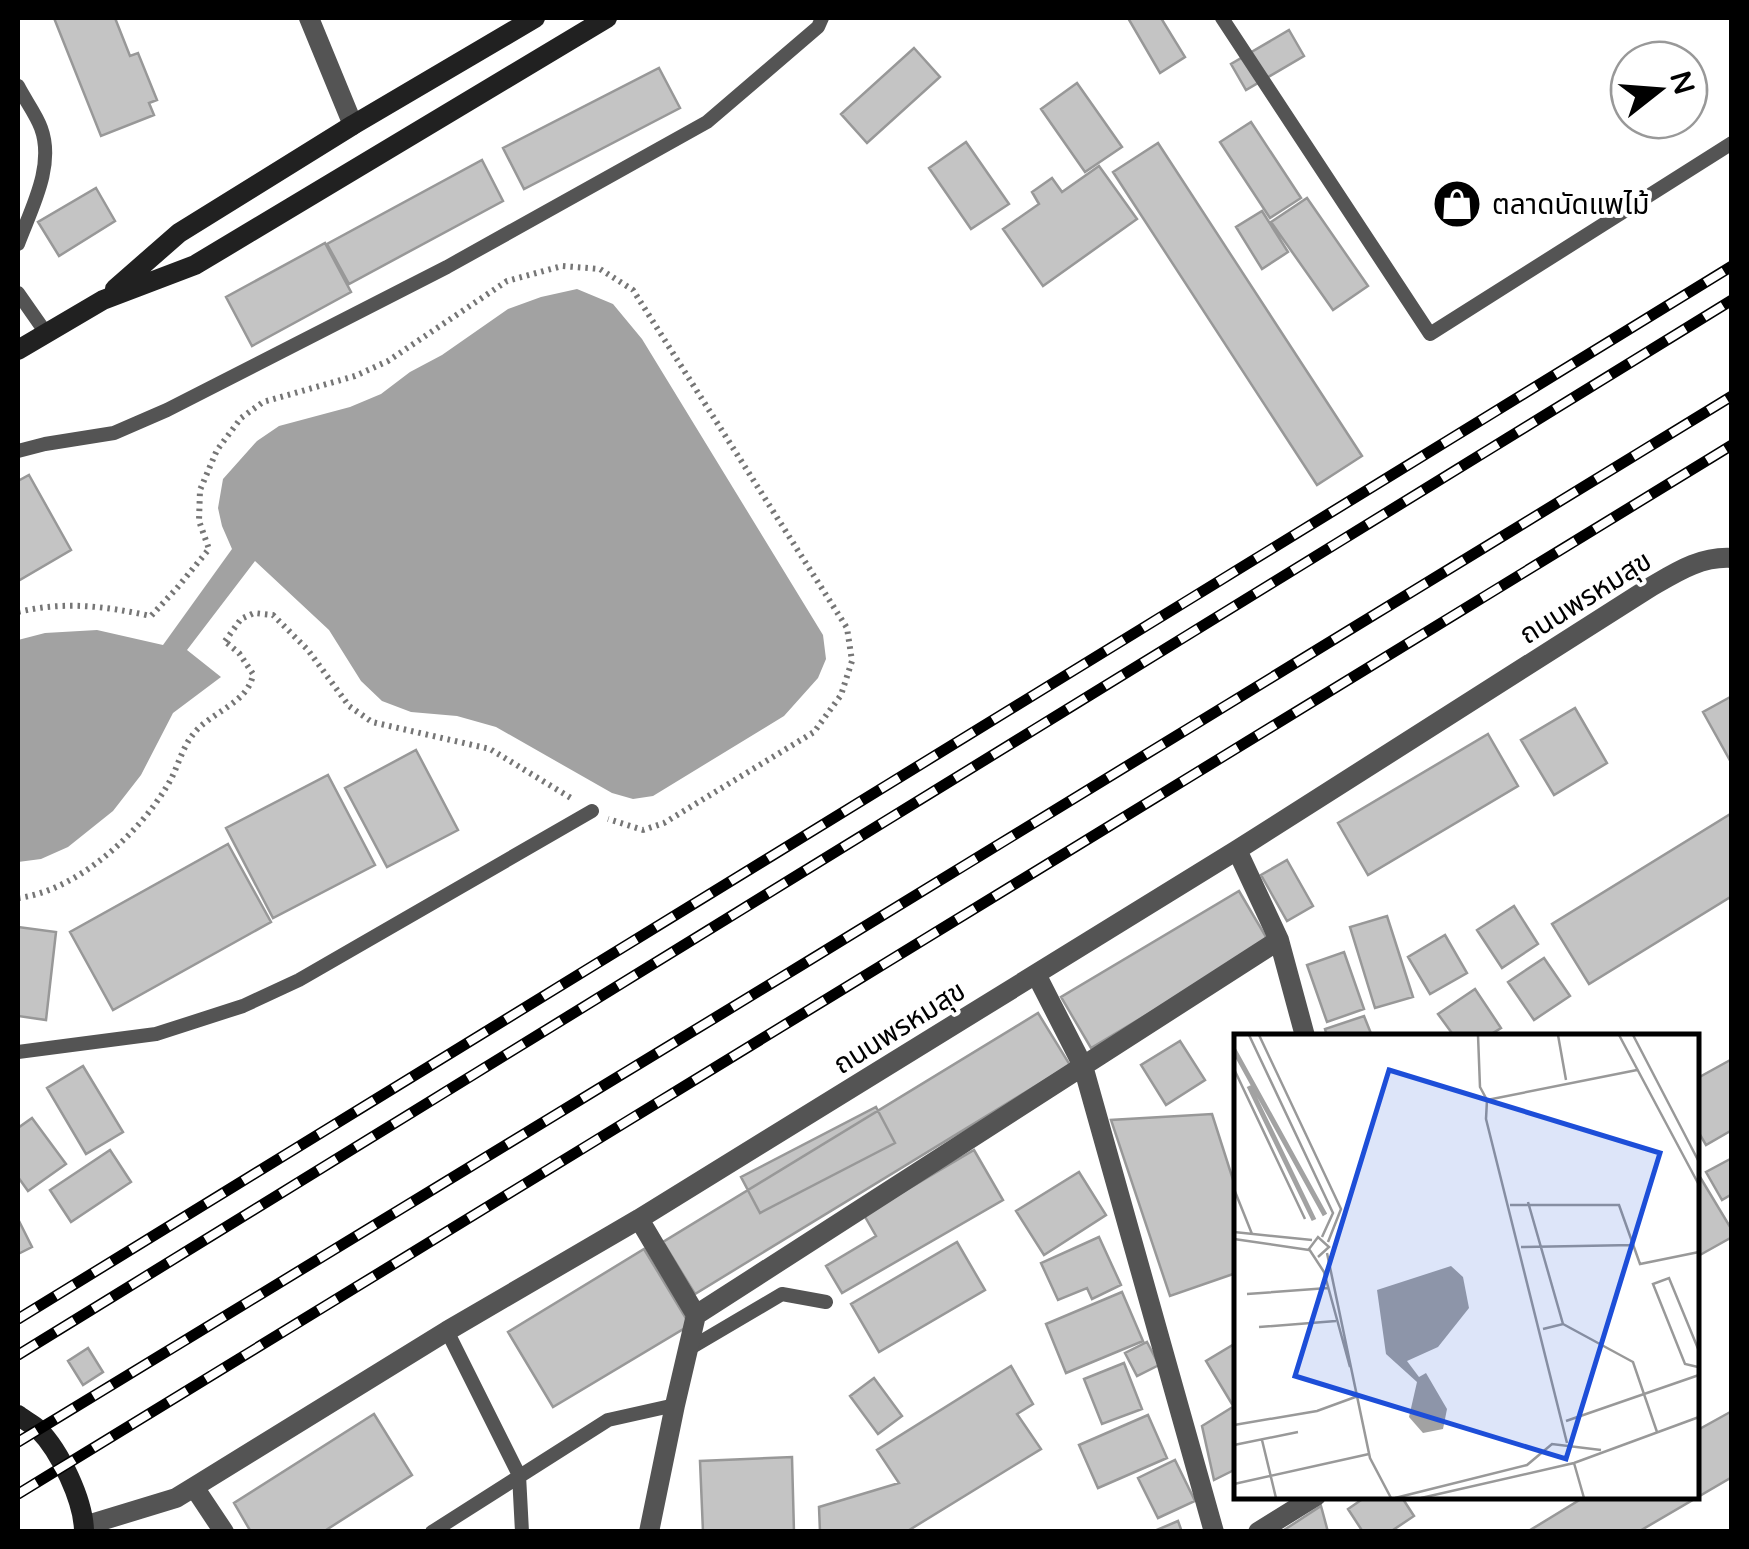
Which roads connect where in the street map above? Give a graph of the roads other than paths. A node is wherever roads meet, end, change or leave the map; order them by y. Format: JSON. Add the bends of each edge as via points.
{"nodes":[{"id":1,"x":310,"y":18,"type":"edge"},
{"id":2,"x":535,"y":18,"type":"edge"},
{"id":3,"x":607,"y":18,"type":"edge"},
{"id":4,"x":822,"y":18,"type":"edge"},
{"id":5,"x":1222,"y":18,"type":"edge"},
{"id":6,"x":508,"y":25,"type":"edge"},
{"id":7,"x":18,"y":86,"type":"edge"},
{"id":8,"x":352,"y":126,"type":"junction"},
{"id":9,"x":1732,"y":143,"type":"edge"},
{"id":10,"x":18,"y":244,"type":"edge"},
{"id":11,"x":18,"y":293,"type":"edge"},
{"id":12,"x":102,"y":300,"type":"junction"},
{"id":13,"x":46,"y":333,"type":"junction"},
{"id":14,"x":18,"y":350,"type":"edge"},
{"id":15,"x":18,"y":451,"type":"edge"},
{"id":16,"x":1732,"y":558,"type":"edge"},
{"id":17,"x":592,"y":811,"type":"road end"},
{"id":18,"x":1237,"y":850,"type":"junction"},
{"id":19,"x":1279,"y":940,"type":"junction"},
{"id":20,"x":1036,"y":974,"type":"junction"},
{"id":21,"x":1305,"y":1034,"type":"edge"},
{"id":22,"x":18,"y":1052,"type":"edge"},
{"id":23,"x":1084,"y":1066,"type":"junction"},
{"id":24,"x":640,"y":1219,"type":"junction"},
{"id":25,"x":826,"y":1302,"type":"dead end"},
{"id":26,"x":696,"y":1315,"type":"junction"},
{"id":27,"x":447,"y":1331,"type":"junction"},
{"id":28,"x":688,"y":1350,"type":"junction"},
{"id":29,"x":675,"y":1405,"type":"junction"},
{"id":30,"x":18,"y":1416,"type":"edge"},
{"id":31,"x":520,"y":1475,"type":"junction"},
{"id":32,"x":194,"y":1487,"type":"junction"},
{"id":33,"x":1311,"y":1499,"type":"edge"},
{"id":34,"x":84,"y":1529,"type":"edge"},
{"id":35,"x":224,"y":1532,"type":"edge"},
{"id":36,"x":432,"y":1532,"type":"edge"},
{"id":37,"x":522,"y":1532,"type":"edge"},
{"id":38,"x":649,"y":1532,"type":"edge"},
{"id":39,"x":1214,"y":1532,"type":"edge"},
{"id":40,"x":1258,"y":1532,"type":"edge"}],
"edges":[{"from":1,"to":8,"type":"street"},
{"from":2,"to":6,"type":"main road"},
{"from":3,"to":12,"type":"main road","via":[[195,265]]},
{"from":4,"to":15,"type":"lane","via":[[707,122],[447,267],[114,433]]},
{"from":5,"to":9,"type":"lane","via":[[1430,334]]},
{"from":6,"to":8,"type":"main road"},
{"from":7,"to":10,"type":"lane","via":[[46,150]]},
{"from":8,"to":12,"type":"main road","via":[[179,234]]},
{"from":11,"to":13,"type":"lane"},
{"from":12,"to":13,"type":"main road"},
{"from":13,"to":14,"type":"main road"},
{"from":16,"to":18,"type":"street","name":"ถนนพรหมสุข","via":[[1691,564],[1649,588]]},
{"from":17,"to":22,"type":"lane","via":[[243,1006],[156,1034]]},
{"from":18,"to":19,"type":"street"},
{"from":18,"to":20,"type":"street","name":"ถนนพรหมสุข"},
{"from":19,"to":21,"type":"street"},
{"from":19,"to":23,"type":"street"},
{"from":20,"to":23,"type":"street"},
{"from":20,"to":24,"type":"street","name":"ถนนพรหมสุข"},
{"from":23,"to":26,"type":"street"},
{"from":23,"to":39,"type":"street"},
{"from":24,"to":26,"type":"street"},
{"from":24,"to":27,"type":"street","name":"ถนนพรหมสุข"},
{"from":25,"to":28,"type":"lane","via":[[782,1294]]},
{"from":26,"to":28,"type":"street"},
{"from":27,"to":31,"type":"lane"},
{"from":27,"to":32,"type":"street","name":"ถนนพรหมสุข"},
{"from":28,"to":29,"type":"street"},
{"from":29,"to":31,"type":"lane","via":[[608,1420]]},
{"from":29,"to":38,"type":"street"},
{"from":30,"to":34,"type":"main road","via":[[54,1450],[79,1501]]},
{"from":31,"to":36,"type":"lane"},
{"from":31,"to":37,"type":"lane"},
{"from":32,"to":34,"type":"street","name":"ถนนพรหมสุข"},
{"from":32,"to":35,"type":"street"},
{"from":33,"to":40,"type":"street"}]}
